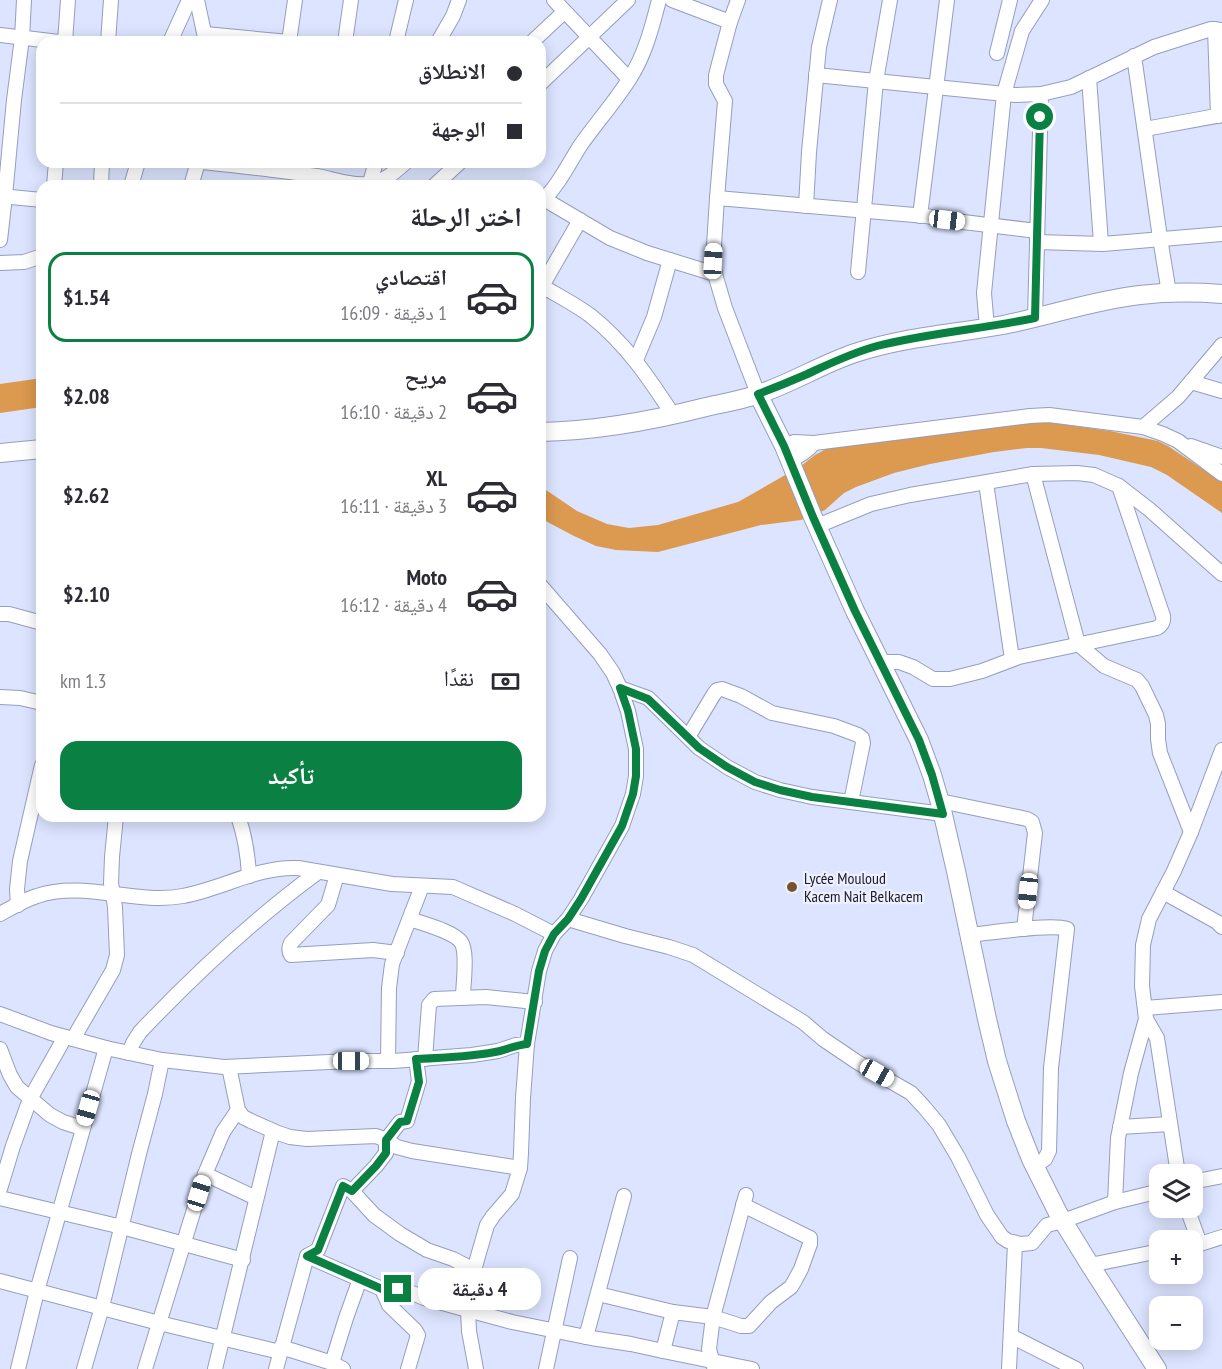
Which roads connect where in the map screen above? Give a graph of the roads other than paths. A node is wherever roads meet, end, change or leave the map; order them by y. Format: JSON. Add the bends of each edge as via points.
{"nodes":[{"id":1,"x":24,"y":0,"type":"edge"},
{"id":2,"x":69,"y":0,"type":"edge"},
{"id":3,"x":111,"y":0,"type":"edge"},
{"id":4,"x":189,"y":0,"type":"edge"},
{"id":5,"x":197,"y":0,"type":"edge"},
{"id":6,"x":295,"y":0,"type":"edge"},
{"id":7,"x":351,"y":0,"type":"edge"},
{"id":8,"x":406,"y":0,"type":"edge"},
{"id":9,"x":459,"y":0,"type":"edge"},
{"id":10,"x":554,"y":0,"type":"edge"},
{"id":11,"x":628,"y":0,"type":"edge"},
{"id":12,"x":660,"y":0,"type":"edge"},
{"id":13,"x":672,"y":0,"type":"edge"},
{"id":14,"x":738,"y":0,"type":"edge"},
{"id":15,"x":830,"y":0,"type":"edge"},
{"id":16,"x":890,"y":0,"type":"edge"},
{"id":17,"x":947,"y":0,"type":"edge"},
{"id":18,"x":1010,"y":0,"type":"edge"},
{"id":19,"x":1042,"y":0,"type":"edge"},
{"id":20,"x":564,"y":12,"type":"junction"},
{"id":21,"x":730,"y":22,"type":"junction"},
{"id":22,"x":1219,"y":30,"type":"edge"},
{"id":23,"x":0,"y":35,"type":"edge"},
{"id":24,"x":65,"y":36,"type":"edge"},
{"id":25,"x":108,"y":36,"type":"edge"},
{"id":26,"x":173,"y":36,"type":"edge"},
{"id":27,"x":205,"y":36,"type":"edge"},
{"id":28,"x":290,"y":36,"type":"edge"},
{"id":29,"x":346,"y":36,"type":"edge"},
{"id":30,"x":397,"y":36,"type":"edge"},
{"id":31,"x":441,"y":36,"type":"edge"},
{"id":32,"x":538,"y":36,"type":"edge"},
{"id":33,"x":589,"y":36,"type":"junction"},
{"id":34,"x":22,"y":38,"type":"junction"},
{"id":35,"x":36,"y":40,"type":"edge"},
{"id":36,"x":997,"y":53,"type":"dead end"},
{"id":37,"x":1134,"y":56,"type":"junction"},
{"id":38,"x":816,"y":75,"type":"junction"},
{"id":39,"x":546,"y":78,"type":"edge"},
{"id":40,"x":1089,"y":78,"type":"junction"},
{"id":41,"x":629,"y":79,"type":"junction"},
{"id":42,"x":876,"y":81,"type":"junction"},
{"id":43,"x":935,"y":87,"type":"junction"},
{"id":44,"x":1004,"y":94,"type":"junction"},
{"id":45,"x":1041,"y":94,"type":"junction"},
{"id":46,"x":1220,"y":116,"type":"edge"},
{"id":47,"x":1145,"y":129,"type":"junction"},
{"id":48,"x":303,"y":168,"type":"edge"},
{"id":49,"x":399,"y":168,"type":"edge"},
{"id":50,"x":454,"y":168,"type":"edge"},
{"id":51,"x":320,"y":169,"type":"edge"},
{"id":52,"x":346,"y":180,"type":"edge"},
{"id":53,"x":382,"y":180,"type":"edge"},
{"id":54,"x":440,"y":180,"type":"edge"},
{"id":55,"x":3,"y":196,"type":"edge"},
{"id":56,"x":546,"y":197,"type":"edge"},
{"id":57,"x":717,"y":198,"type":"junction"},
{"id":58,"x":36,"y":199,"type":"edge"},
{"id":59,"x":546,"y":203,"type":"edge"},
{"id":60,"x":806,"y":206,"type":"junction"},
{"id":61,"x":863,"y":211,"type":"junction"},
{"id":62,"x":920,"y":216,"type":"junction"},
{"id":63,"x":580,"y":220,"type":"junction"},
{"id":64,"x":991,"y":226,"type":"junction"},
{"id":65,"x":1222,"y":234,"type":"edge"},
{"id":66,"x":1037,"y":236,"type":"junction"},
{"id":67,"x":1160,"y":238,"type":"junction"},
{"id":68,"x":0,"y":240,"type":"edge"},
{"id":69,"x":1101,"y":243,"type":"junction"},
{"id":70,"x":36,"y":258,"type":"edge"},
{"id":71,"x":670,"y":260,"type":"junction"},
{"id":72,"x":0,"y":263,"type":"edge"},
{"id":73,"x":858,"y":272,"type":"dead end"},
{"id":74,"x":716,"y":274,"type":"junction"},
{"id":75,"x":546,"y":277,"type":"edge"},
{"id":76,"x":546,"y":288,"type":"edge"},
{"id":77,"x":1169,"y":293,"type":"junction"},
{"id":78,"x":1222,"y":294,"type":"edge"},
{"id":79,"x":1035,"y":318,"type":"junction"},
{"id":80,"x":987,"y":328,"type":"junction"},
{"id":81,"x":1222,"y":345,"type":"edge"},
{"id":82,"x":636,"y":360,"type":"junction"},
{"id":83,"x":1191,"y":382,"type":"junction"},
{"id":84,"x":1222,"y":391,"type":"edge"},
{"id":85,"x":758,"y":394,"type":"junction"},
{"id":86,"x":673,"y":415,"type":"junction"},
{"id":87,"x":546,"y":424,"type":"edge"},
{"id":88,"x":1143,"y":427,"type":"junction"},
{"id":89,"x":546,"y":432,"type":"edge"},
{"id":90,"x":564,"y":432,"type":"junction"},
{"id":91,"x":1178,"y":441,"type":"junction"},
{"id":92,"x":36,"y":450,"type":"edge"},
{"id":93,"x":0,"y":453,"type":"edge"},
{"id":94,"x":1222,"y":457,"type":"edge"},
{"id":95,"x":789,"y":458,"type":"junction"},
{"id":96,"x":1033,"y":474,"type":"junction"},
{"id":97,"x":1222,"y":474,"type":"edge"},
{"id":98,"x":986,"y":483,"type":"junction"},
{"id":99,"x":1119,"y":486,"type":"junction"},
{"id":100,"x":815,"y":521,"type":"junction"},
{"id":101,"x":1222,"y":574,"type":"edge"},
{"id":102,"x":546,"y":592,"type":"edge"},
{"id":103,"x":0,"y":614,"type":"edge"},
{"id":104,"x":36,"y":621,"type":"edge"},
{"id":105,"x":1078,"y":644,"type":"junction"},
{"id":106,"x":1012,"y":659,"type":"junction"},
{"id":107,"x":880,"y":662,"type":"junction"},
{"id":108,"x":620,"y":688,"type":"junction"},
{"id":109,"x":0,"y":697,"type":"edge"},
{"id":110,"x":36,"y":702,"type":"edge"},
{"id":111,"x":688,"y":737,"type":"junction"},
{"id":112,"x":1221,"y":757,"type":"edge"},
{"id":113,"x":36,"y":792,"type":"edge"},
{"id":114,"x":851,"y":802,"type":"junction"},
{"id":115,"x":941,"y":808,"type":"junction"},
{"id":116,"x":115,"y":822,"type":"edge"},
{"id":117,"x":240,"y":822,"type":"edge"},
{"id":118,"x":1191,"y":832,"type":"junction"},
{"id":119,"x":318,"y":872,"type":"junction"},
{"id":120,"x":337,"y":875,"type":"junction"},
{"id":121,"x":249,"y":876,"type":"junction"},
{"id":122,"x":422,"y":886,"type":"junction"},
{"id":123,"x":1163,"y":892,"type":"junction"},
{"id":124,"x":113,"y":893,"type":"junction"},
{"id":125,"x":18,"y":904,"type":"junction"},
{"id":126,"x":0,"y":914,"type":"edge"},
{"id":127,"x":410,"y":919,"type":"junction"},
{"id":128,"x":568,"y":919,"type":"junction"},
{"id":129,"x":1222,"y":927,"type":"edge"},
{"id":130,"x":1024,"y":929,"type":"junction"},
{"id":131,"x":554,"y":934,"type":"junction"},
{"id":132,"x":970,"y":935,"type":"junction"},
{"id":133,"x":396,"y":953,"type":"junction"},
{"id":134,"x":463,"y":998,"type":"junction"},
{"id":135,"x":535,"y":1002,"type":"junction"},
{"id":136,"x":1222,"y":1002,"type":"edge"},
{"id":137,"x":0,"y":1014,"type":"edge"},
{"id":138,"x":1145,"y":1014,"type":"junction"},
{"id":139,"x":69,"y":1038,"type":"junction"},
{"id":140,"x":527,"y":1044,"type":"junction"},
{"id":141,"x":105,"y":1048,"type":"junction"},
{"id":142,"x":0,"y":1049,"type":"edge"},
{"id":143,"x":129,"y":1053,"type":"junction"},
{"id":144,"x":420,"y":1059,"type":"junction"},
{"id":145,"x":162,"y":1060,"type":"junction"},
{"id":146,"x":388,"y":1061,"type":"junction"},
{"id":147,"x":229,"y":1067,"type":"junction"},
{"id":148,"x":30,"y":1099,"type":"junction"},
{"id":149,"x":238,"y":1110,"type":"junction"},
{"id":150,"x":1170,"y":1124,"type":"junction"},
{"id":151,"x":1120,"y":1127,"type":"junction"},
{"id":152,"x":82,"y":1128,"type":"junction"},
{"id":153,"x":273,"y":1131,"type":"junction"},
{"id":154,"x":386,"y":1140,"type":"junction"},
{"id":155,"x":1176,"y":1164,"type":"edge"},
{"id":156,"x":1035,"y":1166,"type":"junction"},
{"id":157,"x":520,"y":1168,"type":"junction"},
{"id":158,"x":205,"y":1174,"type":"junction"},
{"id":159,"x":1222,"y":1176,"type":"edge"},
{"id":160,"x":1203,"y":1180,"type":"edge"},
{"id":161,"x":0,"y":1189,"type":"edge"},
{"id":162,"x":352,"y":1191,"type":"junction"},
{"id":163,"x":1149,"y":1194,"type":"edge"},
{"id":164,"x":624,"y":1196,"type":"dead end"},
{"id":165,"x":0,"y":1198,"type":"edge"},
{"id":166,"x":256,"y":1198,"type":"junction"},
{"id":167,"x":1115,"y":1202,"type":"junction"},
{"id":168,"x":60,"y":1212,"type":"junction"},
{"id":169,"x":1063,"y":1221,"type":"junction"},
{"id":170,"x":122,"y":1227,"type":"junction"},
{"id":171,"x":1222,"y":1237,"type":"edge"},
{"id":172,"x":1203,"y":1242,"type":"edge"},
{"id":173,"x":1015,"y":1244,"type":"junction"},
{"id":174,"x":182,"y":1245,"type":"junction"},
{"id":175,"x":1149,"y":1253,"type":"edge"},
{"id":176,"x":307,"y":1256,"type":"junction"},
{"id":177,"x":570,"y":1258,"type":"dead end"},
{"id":178,"x":243,"y":1260,"type":"junction"},
{"id":179,"x":1090,"y":1265,"type":"junction"},
{"id":180,"x":474,"y":1270,"type":"junction"},
{"id":181,"x":360,"y":1280,"type":"junction"},
{"id":182,"x":0,"y":1281,"type":"edge"},
{"id":183,"x":382,"y":1289,"type":"junction"},
{"id":184,"x":37,"y":1291,"type":"junction"},
{"id":185,"x":598,"y":1294,"type":"junction"},
{"id":186,"x":102,"y":1307,"type":"junction"},
{"id":187,"x":468,"y":1310,"type":"junction"},
{"id":188,"x":673,"y":1311,"type":"junction"},
{"id":189,"x":713,"y":1317,"type":"junction"},
{"id":190,"x":159,"y":1323,"type":"junction"},
{"id":191,"x":555,"y":1330,"type":"junction"},
{"id":192,"x":1011,"y":1336,"type":"junction"},
{"id":193,"x":586,"y":1337,"type":"junction"},
{"id":194,"x":223,"y":1338,"type":"junction"},
{"id":195,"x":280,"y":1350,"type":"junction"},
{"id":196,"x":663,"y":1351,"type":"junction"},
{"id":197,"x":714,"y":1365,"type":"edge"},
{"id":198,"x":337,"y":1367,"type":"edge"},
{"id":199,"x":18,"y":1369,"type":"edge"},
{"id":200,"x":84,"y":1369,"type":"edge"},
{"id":201,"x":145,"y":1369,"type":"edge"},
{"id":202,"x":215,"y":1369,"type":"edge"},
{"id":203,"x":276,"y":1369,"type":"edge"},
{"id":204,"x":408,"y":1369,"type":"edge"},
{"id":205,"x":476,"y":1369,"type":"edge"},
{"id":206,"x":546,"y":1369,"type":"edge"},
{"id":207,"x":752,"y":1369,"type":"edge"},
{"id":208,"x":1009,"y":1369,"type":"edge"},
{"id":209,"x":1076,"y":1369,"type":"edge"},
{"id":210,"x":1157,"y":1369,"type":"edge"}],
"edges":[{"from":1,"to":34,"type":"street"},
{"from":2,"to":24,"type":"street"},
{"from":3,"to":25,"type":"street"},
{"from":4,"to":26,"type":"street"},
{"from":5,"to":27,"type":"street"},
{"from":6,"to":28,"type":"street"},
{"from":7,"to":29,"type":"street"},
{"from":8,"to":30,"type":"street"},
{"from":9,"to":31,"type":"street"},
{"from":10,"to":20,"type":"street"},
{"from":11,"to":33,"type":"street"},
{"from":12,"to":41,"type":"street"},
{"from":13,"to":21,"type":"street"},
{"from":14,"to":21,"type":"street"},
{"from":15,"to":38,"type":"street"},
{"from":16,"to":42,"type":"street"},
{"from":17,"to":43,"type":"street"},
{"from":18,"to":36,"type":"street"},
{"from":19,"to":44,"type":"street","via":[[1022,31]]},
{"from":20,"to":32,"type":"street"},
{"from":20,"to":33,"type":"street"},
{"from":21,"to":57,"type":"street","via":[[716,75],[725,101]]},
{"from":22,"to":37,"type":"street","via":[[1211,28]]},
{"from":22,"to":46,"type":"street"},
{"from":23,"to":34,"type":"street"},
{"from":33,"to":39,"type":"street"},
{"from":33,"to":41,"type":"street"},
{"from":34,"to":35,"type":"street"},
{"from":34,"to":55,"type":"street"},
{"from":37,"to":40,"type":"street"},
{"from":37,"to":47,"type":"street"},
{"from":38,"to":42,"type":"street"},
{"from":38,"to":60,"type":"street"},
{"from":40,"to":45,"type":"street"},
{"from":40,"to":69,"type":"street"},
{"from":41,"to":56,"type":"street"},
{"from":42,"to":43,"type":"street"},
{"from":42,"to":61,"type":"street"},
{"from":43,"to":44,"type":"street"},
{"from":43,"to":62,"type":"street"},
{"from":44,"to":45,"type":"street"},
{"from":44,"to":64,"type":"street"},
{"from":45,"to":66,"type":"street"},
{"from":46,"to":47,"type":"street"},
{"from":47,"to":67,"type":"street"},
{"from":48,"to":51,"type":"street"},
{"from":49,"to":53,"type":"street"},
{"from":50,"to":54,"type":"street"},
{"from":51,"to":52,"type":"street"},
{"from":55,"to":58,"type":"street"},
{"from":55,"to":68,"type":"street"},
{"from":57,"to":60,"type":"street"},
{"from":57,"to":74,"type":"street","via":[[713,261]]},
{"from":59,"to":63,"type":"street"},
{"from":60,"to":61,"type":"street"},
{"from":61,"to":62,"type":"street"},
{"from":61,"to":73,"type":"street"},
{"from":62,"to":64,"type":"street"},
{"from":63,"to":71,"type":"street","via":[[610,238]]},
{"from":63,"to":75,"type":"street"},
{"from":64,"to":66,"type":"street"},
{"from":64,"to":80,"type":"street","via":[[984,293]]},
{"from":65,"to":67,"type":"street"},
{"from":66,"to":69,"type":"street"},
{"from":66,"to":79,"type":"street"},
{"from":67,"to":69,"type":"street"},
{"from":67,"to":77,"type":"street"},
{"from":70,"to":72,"type":"street"},
{"from":71,"to":74,"type":"street"},
{"from":71,"to":82,"type":"street","via":[[654,317]]},
{"from":74,"to":85,"type":"street"},
{"from":76,"to":82,"type":"street","via":[[588,314]]},
{"from":77,"to":78,"type":"street"},
{"from":77,"to":79,"type":"street","via":[[1106,300]]},
{"from":79,"to":80,"type":"street"},
{"from":80,"to":85,"type":"street","via":[[876,346]]},
{"from":81,"to":83,"type":"street"},
{"from":82,"to":86,"type":"street"},
{"from":83,"to":84,"type":"street"},
{"from":83,"to":88,"type":"street"},
{"from":85,"to":86,"type":"street"},
{"from":85,"to":95,"type":"street"},
{"from":86,"to":90,"type":"street"},
{"from":87,"to":90,"type":"street"},
{"from":88,"to":91,"type":"street"},
{"from":88,"to":95,"type":"street","via":[[1030,416],[814,443],[794,442]]},
{"from":89,"to":90,"type":"street"},
{"from":91,"to":94,"type":"street"},
{"from":91,"to":97,"type":"street"},
{"from":92,"to":93,"type":"street"},
{"from":95,"to":100,"type":"street"},
{"from":96,"to":98,"type":"street"},
{"from":96,"to":99,"type":"street","via":[[1077,473]]},
{"from":96,"to":105,"type":"street"},
{"from":98,"to":100,"type":"street","via":[[910,495]]},
{"from":98,"to":106,"type":"street"},
{"from":99,"to":101,"type":"street"},
{"from":99,"to":105,"type":"street","via":[[1163,621],[1157,628]]},
{"from":100,"to":107,"type":"street"},
{"from":102,"to":108,"type":"street","via":[[600,654]]},
{"from":103,"to":104,"type":"street"},
{"from":105,"to":106,"type":"street"},
{"from":105,"to":118,"type":"street","via":[[1104,666],[1142,686],[1156,715],[1160,753]]},
{"from":106,"to":107,"type":"street","via":[[941,680],[899,662]]},
{"from":107,"to":115,"type":"street","via":[[919,740]]},
{"from":108,"to":111,"type":"street","via":[[648,699]]},
{"from":108,"to":128,"type":"street","via":[[636,749],[633,794],[622,826]]},
{"from":109,"to":110,"type":"street"},
{"from":111,"to":114,"type":"street","via":[[727,767],[755,782],[812,797]]},
{"from":111,"to":114,"type":"street","via":[[714,694],[722,689],[772,713],[858,735],[863,744]]},
{"from":112,"to":118,"type":"street"},
{"from":113,"to":125,"type":"street","via":[[21,861]]},
{"from":114,"to":115,"type":"street"},
{"from":115,"to":130,"type":"street","via":[[1032,822],[1035,833]]},
{"from":115,"to":132,"type":"street"},
{"from":116,"to":124,"type":"street"},
{"from":117,"to":121,"type":"street"},
{"from":118,"to":123,"type":"street"},
{"from":119,"to":120,"type":"street"},
{"from":119,"to":121,"type":"street","via":[[277,868]]},
{"from":119,"to":143,"type":"street","via":[[196,976],[140,1032]]},
{"from":120,"to":122,"type":"street"},
{"from":120,"to":133,"type":"street","via":[[328,904],[291,943],[291,955],[373,950]]},
{"from":121,"to":124,"type":"street","via":[[182,897],[143,898]]},
{"from":122,"to":127,"type":"street"},
{"from":122,"to":131,"type":"street","via":[[453,887]]},
{"from":123,"to":129,"type":"street"},
{"from":123,"to":138,"type":"street","via":[[1149,919],[1143,945]]},
{"from":124,"to":125,"type":"street","via":[[62,891],[37,895]]},
{"from":124,"to":139,"type":"street","via":[[117,931],[113,970]]},
{"from":125,"to":126,"type":"street"},
{"from":127,"to":133,"type":"street"},
{"from":127,"to":134,"type":"street","via":[[460,941],[465,962]]},
{"from":128,"to":131,"type":"street"},
{"from":128,"to":173,"type":"street","via":[[693,955],[911,1093],[944,1133],[1002,1237]]},
{"from":130,"to":132,"type":"street"},
{"from":130,"to":156,"type":"street","via":[[1067,929],[1051,1068],[1049,1151]]},
{"from":131,"to":135,"type":"street","via":[[539,971]]},
{"from":132,"to":156,"type":"street","via":[[997,1061]]},
{"from":133,"to":146,"type":"street","via":[[389,988]]},
{"from":134,"to":135,"type":"street"},
{"from":134,"to":144,"type":"street","via":[[434,999],[429,1005]]},
{"from":135,"to":140,"type":"street"},
{"from":136,"to":138,"type":"street"},
{"from":137,"to":139,"type":"street"},
{"from":138,"to":150,"type":"street","via":[[1157,1038]]},
{"from":138,"to":151,"type":"street"},
{"from":139,"to":141,"type":"street"},
{"from":139,"to":148,"type":"street"},
{"from":140,"to":144,"type":"street","via":[[472,1055]]},
{"from":140,"to":157,"type":"street"},
{"from":141,"to":143,"type":"street"},
{"from":141,"to":152,"type":"street"},
{"from":142,"to":148,"type":"street","via":[[17,1087]]},
{"from":143,"to":145,"type":"street"},
{"from":144,"to":146,"type":"street"},
{"from":144,"to":154,"type":"street","via":[[419,1082],[407,1121],[400,1122]]},
{"from":145,"to":147,"type":"street"},
{"from":145,"to":170,"type":"street"},
{"from":146,"to":147,"type":"street"},
{"from":147,"to":149,"type":"street"},
{"from":148,"to":152,"type":"street","via":[[50,1115]]},
{"from":148,"to":161,"type":"street"},
{"from":149,"to":153,"type":"street","via":[[243,1117]]},
{"from":149,"to":158,"type":"street","via":[[223,1132]]},
{"from":150,"to":151,"type":"street"},
{"from":150,"to":155,"type":"street"},
{"from":151,"to":167,"type":"street"},
{"from":152,"to":168,"type":"street"},
{"from":153,"to":154,"type":"street","via":[[307,1139],[372,1136]]},
{"from":153,"to":166,"type":"street"},
{"from":154,"to":157,"type":"street","via":[[412,1151]]},
{"from":154,"to":162,"type":"street","via":[[386,1153]]},
{"from":156,"to":169,"type":"street"},
{"from":157,"to":180,"type":"street","via":[[512,1194],[487,1225]]},
{"from":158,"to":166,"type":"street"},
{"from":158,"to":174,"type":"street"},
{"from":159,"to":160,"type":"street"},
{"from":162,"to":176,"type":"street","via":[[343,1186],[318,1250]]},
{"from":162,"to":180,"type":"street","via":[[374,1215],[400,1234]]},
{"from":163,"to":167,"type":"street"},
{"from":164,"to":185,"type":"street"},
{"from":165,"to":168,"type":"street"},
{"from":166,"to":178,"type":"street"},
{"from":167,"to":169,"type":"street"},
{"from":168,"to":170,"type":"street"},
{"from":168,"to":184,"type":"street"},
{"from":169,"to":173,"type":"street","via":[[1047,1225],[1032,1243]]},
{"from":169,"to":179,"type":"street"},
{"from":170,"to":174,"type":"street"},
{"from":170,"to":186,"type":"street"},
{"from":171,"to":172,"type":"street"},
{"from":173,"to":192,"type":"street"},
{"from":174,"to":178,"type":"street"},
{"from":174,"to":190,"type":"street"},
{"from":175,"to":179,"type":"street"},
{"from":176,"to":181,"type":"street"},
{"from":176,"to":195,"type":"street"},
{"from":177,"to":191,"type":"street"},
{"from":178,"to":194,"type":"street"},
{"from":179,"to":210,"type":"street"},
{"from":180,"to":187,"type":"street"},
{"from":181,"to":183,"type":"street"},
{"from":181,"to":198,"type":"street"},
{"from":182,"to":184,"type":"street"},
{"from":183,"to":187,"type":"street","via":[[405,1290]]},
{"from":183,"to":204,"type":"street","via":[[389,1305],[418,1335]]},
{"from":184,"to":186,"type":"street"},
{"from":184,"to":199,"type":"street"},
{"from":185,"to":188,"type":"street"},
{"from":185,"to":193,"type":"street"},
{"from":186,"to":190,"type":"street"},
{"from":186,"to":200,"type":"street"},
{"from":187,"to":191,"type":"street"},
{"from":187,"to":205,"type":"street"},
{"from":188,"to":189,"type":"street"},
{"from":188,"to":196,"type":"street"},
{"from":189,"to":189,"type":"street","via":[[741,1326],[751,1324],[791,1287],[810,1237],[744,1200]]},
{"from":189,"to":197,"type":"street","via":[[709,1349]]},
{"from":190,"to":194,"type":"street"},
{"from":190,"to":201,"type":"street"},
{"from":191,"to":193,"type":"street"},
{"from":191,"to":206,"type":"street"},
{"from":192,"to":208,"type":"street"},
{"from":192,"to":209,"type":"street"},
{"from":193,"to":196,"type":"street"},
{"from":194,"to":195,"type":"street"},
{"from":194,"to":202,"type":"street"},
{"from":195,"to":198,"type":"street"},
{"from":195,"to":203,"type":"street"},
{"from":196,"to":197,"type":"street"},
{"from":197,"to":207,"type":"street"}]}
